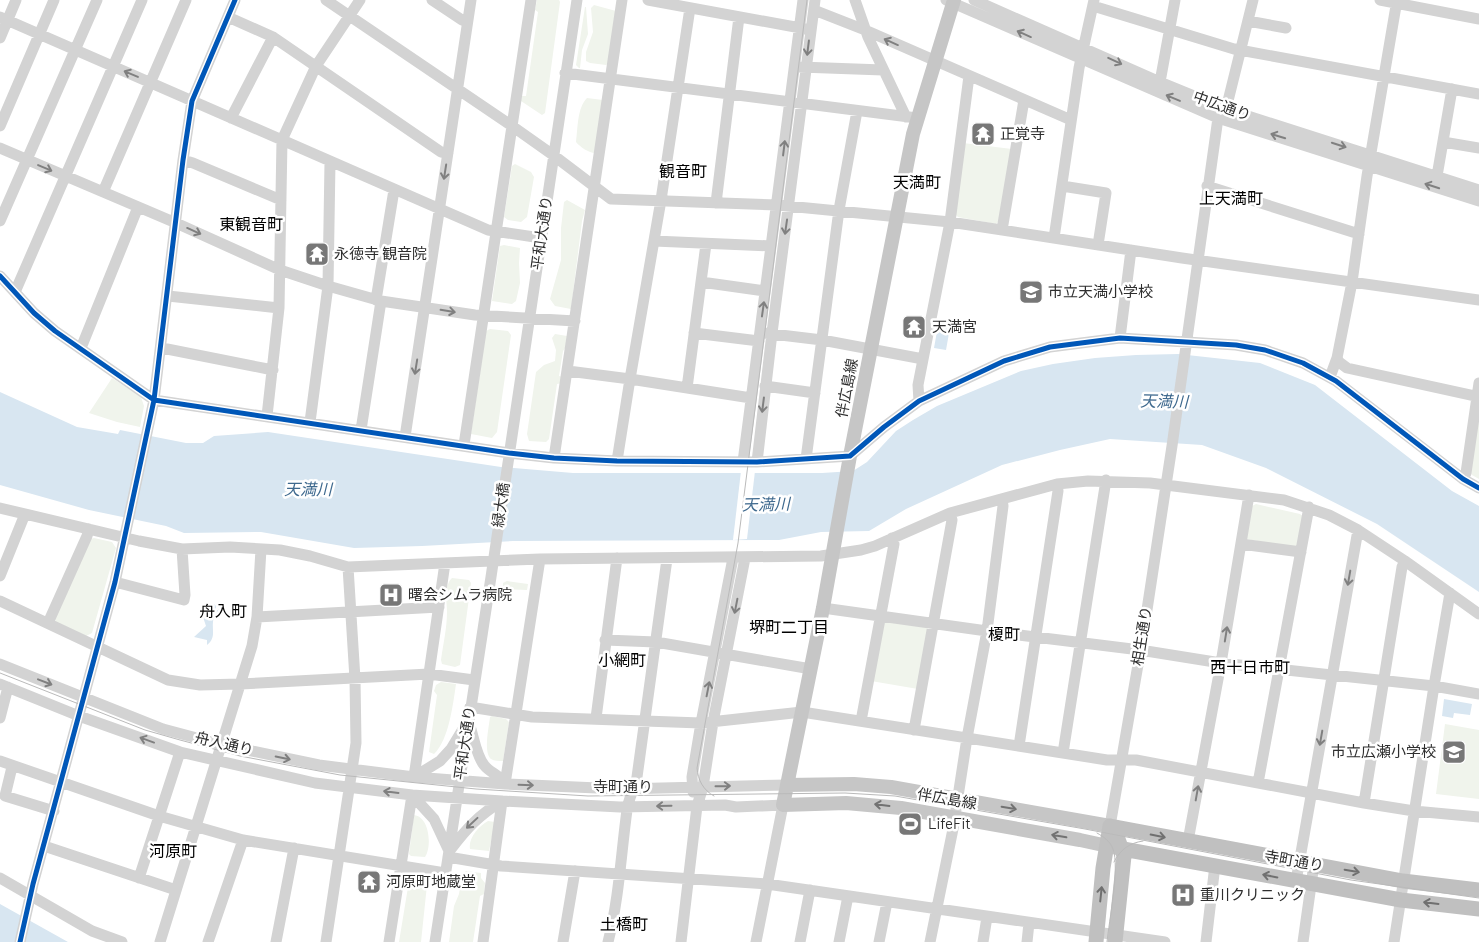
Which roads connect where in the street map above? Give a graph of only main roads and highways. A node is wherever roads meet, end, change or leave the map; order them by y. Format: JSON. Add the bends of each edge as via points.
{"nodes":[{"id":1,"x":951,"y":1,"type":"edge"},
{"id":2,"x":787,"y":785,"type":"junction"},
{"id":3,"x":1110,"y":826,"type":"junction"},
{"id":4,"x":1107,"y":846,"type":"junction"},
{"id":5,"x":1123,"y":850,"type":"junction"},
{"id":6,"x":1479,"y":890,"type":"edge"},
{"id":7,"x":1479,"y":909,"type":"edge"},
{"id":8,"x":1097,"y":937,"type":"edge"},
{"id":9,"x":1116,"y":939,"type":"edge"}],
"edges":[{"from":1,"to":2,"type":"main road","name":"伴広島線","via":[[936,61],[912,117],[823,608]]},
{"from":2,"to":3,"type":"main road","name":"伴広島線","one_way":true,"via":[[891,787]]},
{"from":4,"to":2,"type":"main road","name":"伴広島線","one_way":true,"via":[[874,804],[783,805]]},
{"from":3,"to":4,"type":"highway","name":"相生通り"},
{"from":3,"to":5,"type":"highway"},
{"from":3,"to":6,"type":"highway","name":"寺町通り","one_way":true,"via":[[1403,881]]},
{"from":4,"to":5,"type":"main road","name":"伴広島線"},
{"from":8,"to":4,"type":"highway","name":"相生通り","one_way":true},
{"from":7,"to":5,"type":"highway","name":"寺町通り","one_way":true,"via":[[1401,900]]},
{"from":5,"to":9,"type":"highway"}]}
